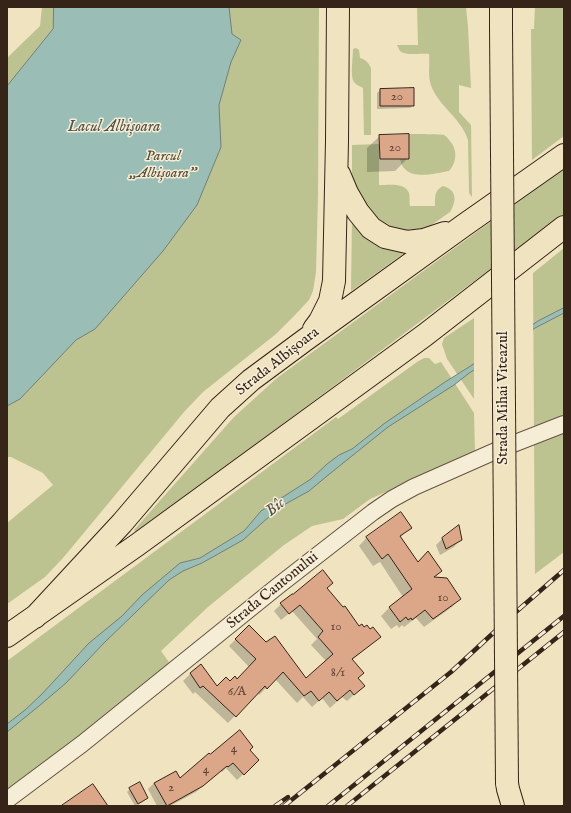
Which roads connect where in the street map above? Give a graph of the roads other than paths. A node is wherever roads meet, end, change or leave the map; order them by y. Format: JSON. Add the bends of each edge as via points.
{"nodes":[{"id":1,"x":338,"y":7,"type":"edge"},
{"id":2,"x":501,"y":17,"type":"edge"},
{"id":3,"x":564,"y":155,"type":"edge"},
{"id":4,"x":337,"y":169,"type":"junction"},
{"id":5,"x":463,"y":226,"type":"junction"},
{"id":6,"x":564,"y":228,"type":"edge"},
{"id":7,"x":305,"y":340,"type":"junction"},
{"id":8,"x":564,"y":424,"type":"edge"},
{"id":9,"x":127,"y":517,"type":"junction"},
{"id":10,"x":137,"y":545,"type":"junction"},
{"id":11,"x":35,"y":616,"type":"junction"},
{"id":12,"x":7,"y":636,"type":"edge"},
{"id":13,"x":507,"y":796,"type":"edge"},
{"id":14,"x":7,"y":800,"type":"edge"}],
"edges":[{"from":1,"to":4,"type":"main road"},
{"from":2,"to":13,"type":"main road","name":"Strada Mihai Viteazul","bridge":true},
{"from":3,"to":5,"type":"main road","name":"Strada Albișoara"},
{"from":4,"to":5,"type":"main road","via":[[358,212],[371,228],[385,237],[407,242],[424,240]]},
{"from":4,"to":7,"type":"main road","via":[[334,280],[330,301],[320,321]]},
{"from":5,"to":7,"type":"main road","name":"Strada Albișoara"},
{"from":6,"to":10,"type":"main road","name":"Strada Albișoara","via":[[425,335]]},
{"from":7,"to":9,"type":"main road","name":"Strada Albișoara","via":[[251,380],[220,408]]},
{"from":8,"to":14,"type":"street","name":"Strada Cantonului","via":[[500,449],[392,499],[278,586],[82,744]]},
{"from":9,"to":10,"type":"main road","via":[[127,537],[132,544]]},
{"from":9,"to":11,"type":"main road","name":"Strada Albișoara"},
{"from":10,"to":11,"type":"main road","name":"Strada Albișoara"},
{"from":11,"to":12,"type":"main road","name":"Strada Albișoara"}]}
